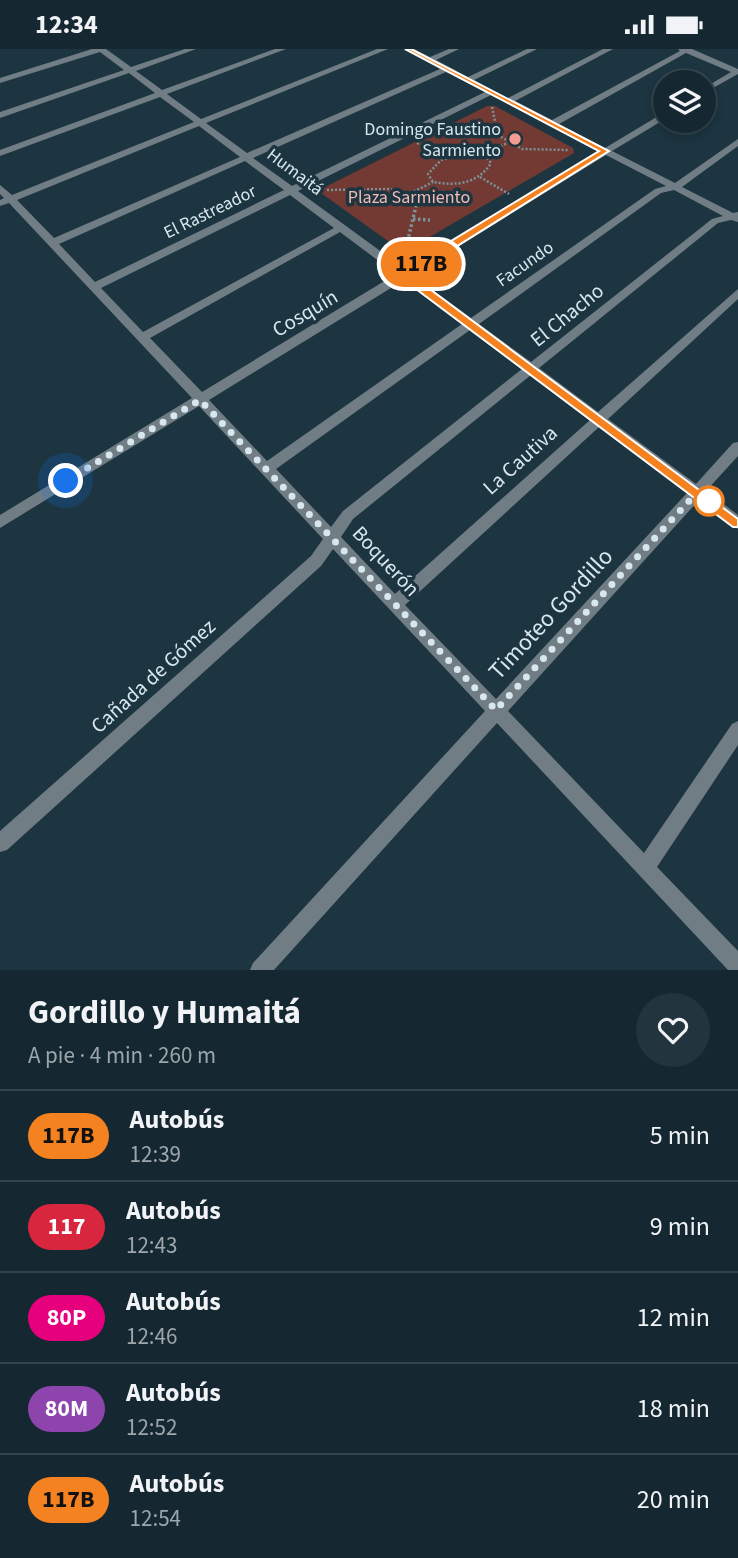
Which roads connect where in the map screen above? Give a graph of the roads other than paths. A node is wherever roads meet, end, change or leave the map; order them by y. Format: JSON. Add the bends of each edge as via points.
{"nodes":[{"id":1,"x":101,"y":49,"type":"edge"},
{"id":2,"x":192,"y":49,"type":"edge"},
{"id":3,"x":282,"y":49,"type":"edge"},
{"id":4,"x":384,"y":49,"type":"edge"},
{"id":5,"x":408,"y":49,"type":"edge"},
{"id":6,"x":455,"y":49,"type":"edge"},
{"id":7,"x":533,"y":49,"type":"edge"},
{"id":8,"x":609,"y":49,"type":"edge"},
{"id":9,"x":686,"y":49,"type":"edge"},
{"id":10,"x":430,"y":60,"type":"junction"},
{"id":11,"x":446,"y":69,"type":"junction"},
{"id":12,"x":130,"y":71,"type":"junction"},
{"id":13,"x":738,"y":71,"type":"edge"},
{"id":14,"x":467,"y":80,"type":"junction"},
{"id":15,"x":0,"y":82,"type":"edge"},
{"id":16,"x":716,"y":85,"type":"edge"},
{"id":17,"x":491,"y":92,"type":"junction"},
{"id":18,"x":161,"y":94,"type":"junction"},
{"id":19,"x":508,"y":101,"type":"junction"},
{"id":20,"x":0,"y":115,"type":"edge"},
{"id":21,"x":653,"y":122,"type":"edge"},
{"id":22,"x":201,"y":123,"type":"junction"},
{"id":23,"x":552,"y":124,"type":"junction"},
{"id":24,"x":738,"y":142,"type":"edge"},
{"id":25,"x":605,"y":151,"type":"junction"},
{"id":26,"x":0,"y":153,"type":"edge"},
{"id":27,"x":247,"y":157,"type":"junction"},
{"id":28,"x":0,"y":187,"type":"edge"},
{"id":29,"x":676,"y":187,"type":"junction"},
{"id":30,"x":291,"y":190,"type":"junction"},
{"id":31,"x":5,"y":201,"type":"edge"},
{"id":32,"x":737,"y":217,"type":"edge"},
{"id":33,"x":341,"y":228,"type":"junction"},
{"id":34,"x":52,"y":243,"type":"junction"},
{"id":35,"x":404,"y":275,"type":"junction"},
{"id":36,"x":94,"y":287,"type":"junction"},
{"id":37,"x":738,"y":293,"type":"edge"},
{"id":38,"x":470,"y":324,"type":"junction"},
{"id":39,"x":142,"y":338,"type":"junction"},
{"id":40,"x":531,"y":369,"type":"junction"},
{"id":41,"x":200,"y":400,"type":"junction"},
{"id":42,"x":597,"y":418,"type":"junction"},
{"id":43,"x":738,"y":447,"type":"edge"},
{"id":44,"x":266,"y":469,"type":"junction"},
{"id":45,"x":697,"y":492,"type":"junction"},
{"id":46,"x":0,"y":521,"type":"edge"},
{"id":47,"x":738,"y":523,"type":"edge"},
{"id":48,"x":332,"y":537,"type":"junction"},
{"id":49,"x":395,"y":604,"type":"junction"},
{"id":50,"x":496,"y":710,"type":"junction"},
{"id":51,"x":738,"y":730,"type":"edge"},
{"id":52,"x":0,"y":843,"type":"edge"},
{"id":53,"x":645,"y":868,"type":"junction"},
{"id":54,"x":738,"y":967,"type":"edge"},
{"id":55,"x":260,"y":970,"type":"edge"}],
"edges":[{"from":1,"to":12,"type":"street","name":"Humaitá"},
{"from":1,"to":15,"type":"street"},
{"from":2,"to":12,"type":"street"},
{"from":3,"to":18,"type":"street"},
{"from":4,"to":22,"type":"street"},
{"from":5,"to":10,"type":"street"},
{"from":6,"to":10,"type":"street"},
{"from":7,"to":14,"type":"street"},
{"from":8,"to":19,"type":"street"},
{"from":9,"to":13,"type":"street"},
{"from":9,"to":23,"type":"street"},
{"from":10,"to":11,"type":"street"},
{"from":11,"to":14,"type":"street"},
{"from":11,"to":27,"type":"street"},
{"from":12,"to":18,"type":"street","name":"Humaitá"},
{"from":12,"to":20,"type":"street"},
{"from":13,"to":16,"type":"street"},
{"from":14,"to":17,"type":"street"},
{"from":17,"to":19,"type":"street"},
{"from":17,"to":30,"type":"street","name":"El Rastreador"},
{"from":18,"to":22,"type":"street","name":"Humaitá"},
{"from":18,"to":26,"type":"street"},
{"from":19,"to":23,"type":"street"},
{"from":21,"to":25,"type":"street","name":"Cosquín"},
{"from":22,"to":27,"type":"street","name":"Humaitá"},
{"from":22,"to":31,"type":"street"},
{"from":23,"to":25,"type":"street"},
{"from":24,"to":29,"type":"street","name":"Facundo"},
{"from":25,"to":29,"type":"street"},
{"from":25,"to":35,"type":"street","name":"Cosquín"},
{"from":27,"to":30,"type":"street","name":"Humaitá"},
{"from":27,"to":34,"type":"street"},
{"from":28,"to":31,"type":"street","name":"Boquerón"},
{"from":29,"to":32,"type":"street"},
{"from":29,"to":38,"type":"street","name":"Facundo","via":[[657,191]]},
{"from":30,"to":33,"type":"street","name":"Humaitá"},
{"from":30,"to":36,"type":"street","name":"El Rastreador"},
{"from":31,"to":34,"type":"street","name":"Boquerón"},
{"from":32,"to":40,"type":"street","name":"El Chacho","via":[[715,221]]},
{"from":33,"to":35,"type":"street","name":"Humaitá"},
{"from":33,"to":39,"type":"street"},
{"from":34,"to":36,"type":"street","name":"Boquerón"},
{"from":35,"to":38,"type":"street","name":"Humaitá"},
{"from":35,"to":41,"type":"street","name":"Cosquín"},
{"from":36,"to":39,"type":"street","name":"Boquerón"},
{"from":37,"to":42,"type":"street","name":"La Cautiva"},
{"from":38,"to":40,"type":"street","name":"Humaitá"},
{"from":38,"to":44,"type":"street","name":"Facundo"},
{"from":39,"to":41,"type":"street","name":"Boquerón"},
{"from":40,"to":42,"type":"street","name":"Humaitá"},
{"from":40,"to":48,"type":"street","name":"El Chacho","via":[[348,515]]},
{"from":41,"to":44,"type":"street","name":"Boquerón"},
{"from":41,"to":46,"type":"street","name":"Cosquín"},
{"from":42,"to":45,"type":"street","name":"Humaitá"},
{"from":42,"to":49,"type":"street","name":"La Cautiva"},
{"from":43,"to":45,"type":"street","name":"Timoteo Gordillo"},
{"from":44,"to":48,"type":"street","name":"Boquerón"},
{"from":45,"to":47,"type":"street","name":"Humaitá"},
{"from":45,"to":50,"type":"street","name":"Timoteo Gordillo"},
{"from":48,"to":49,"type":"street","name":"Boquerón"},
{"from":48,"to":52,"type":"street","name":"Cañada de Gómez","via":[[316,561]]},
{"from":49,"to":50,"type":"street","name":"Boquerón"},
{"from":50,"to":53,"type":"street","name":"Boquerón"},
{"from":50,"to":55,"type":"street","name":"Timoteo Gordillo"},
{"from":51,"to":53,"type":"street"},
{"from":53,"to":54,"type":"street","name":"Boquerón"}]}
